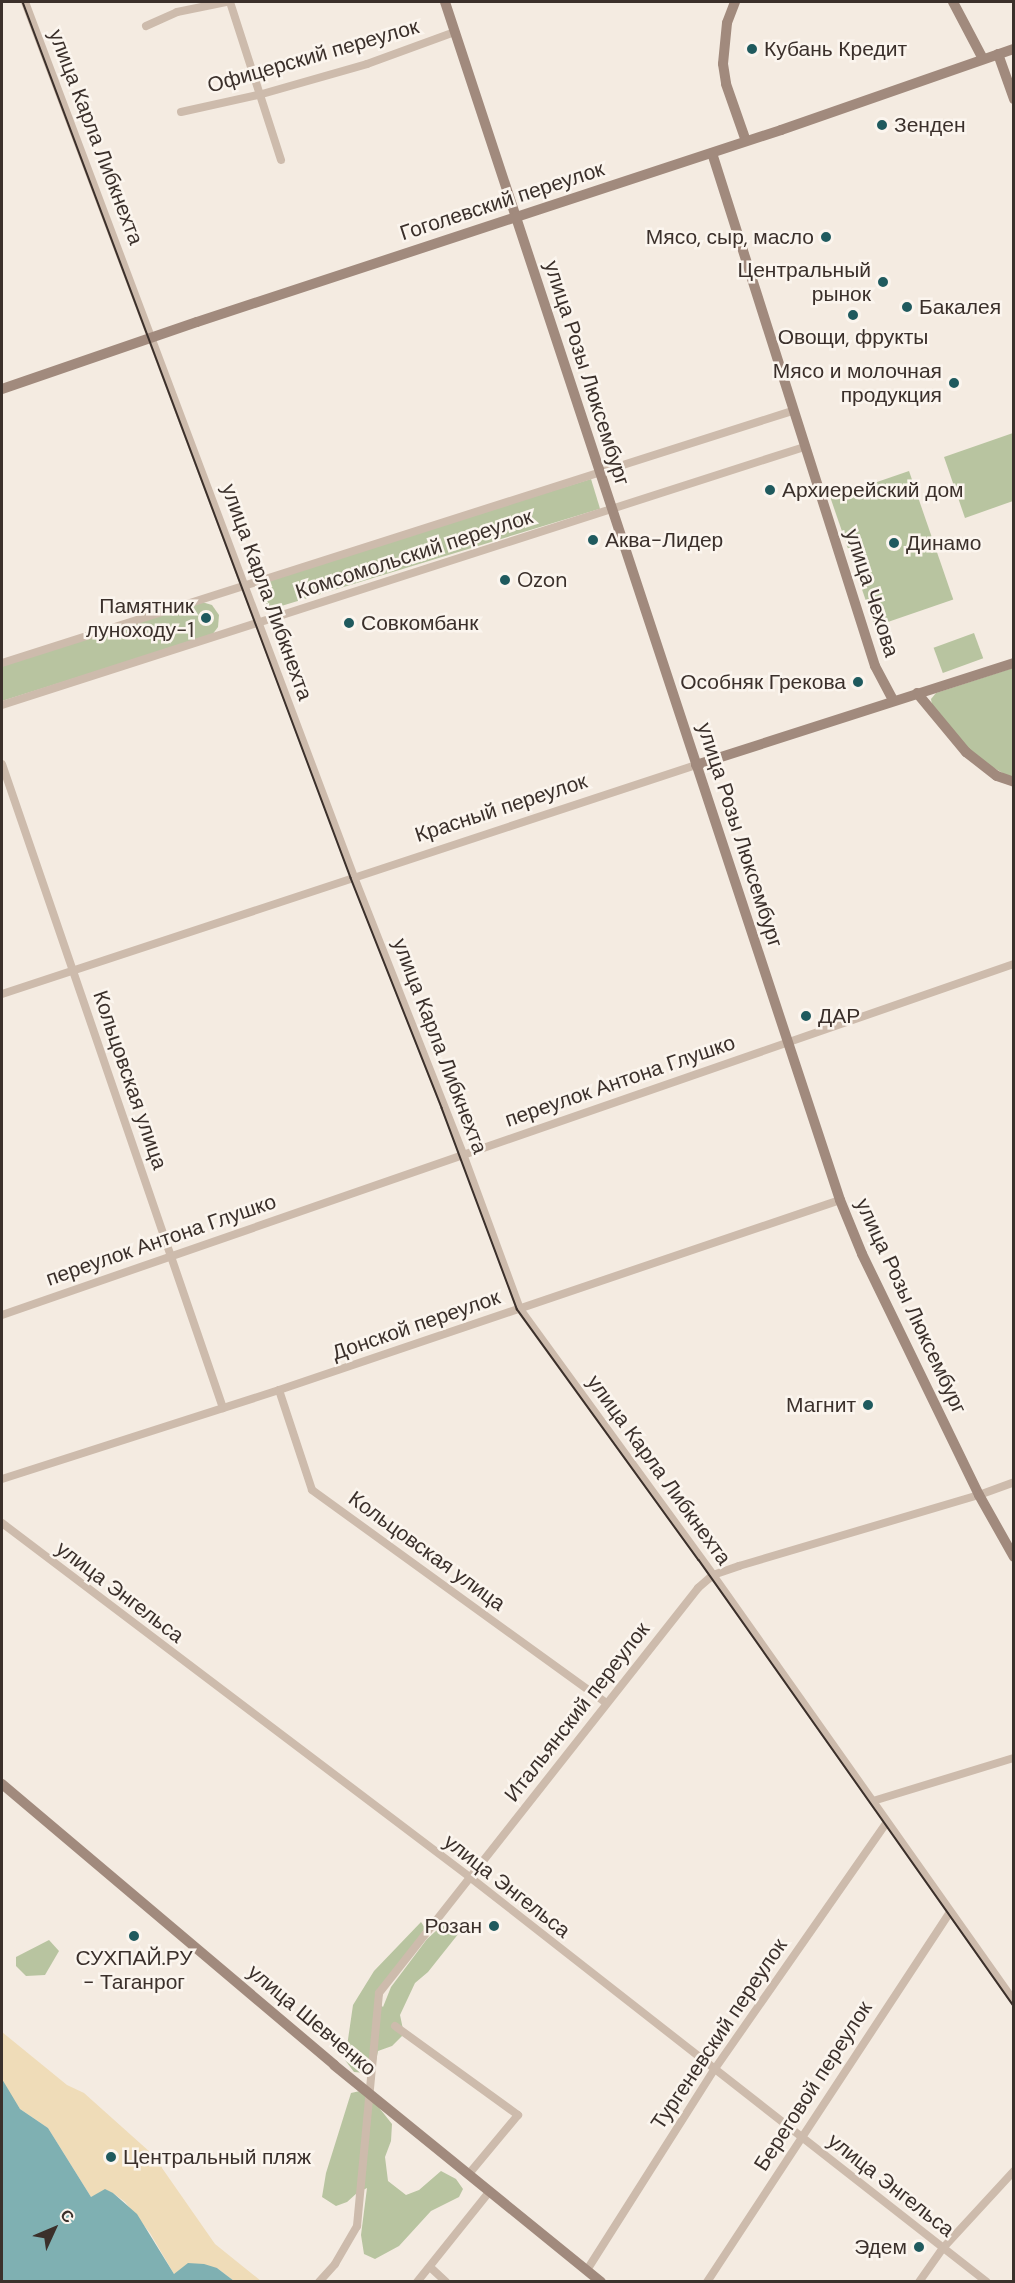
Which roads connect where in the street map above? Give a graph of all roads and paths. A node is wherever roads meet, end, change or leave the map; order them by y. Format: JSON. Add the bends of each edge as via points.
{"nodes":[{"id":1,"x":25,"y":2,"type":"edge"},
{"id":2,"x":228,"y":2,"type":"edge"},
{"id":3,"x":445,"y":2,"type":"edge"},
{"id":4,"x":735,"y":2,"type":"edge"},
{"id":5,"x":952,"y":2,"type":"edge"},
{"id":6,"x":146,"y":26,"type":"dead end"},
{"id":7,"x":455,"y":32,"type":"junction"},
{"id":8,"x":1014,"y":49,"type":"edge"},
{"id":9,"x":998,"y":54,"type":"junction"},
{"id":10,"x":983,"y":59,"type":"junction"},
{"id":11,"x":262,"y":94,"type":"junction"},
{"id":12,"x":1014,"y":99,"type":"edge"},
{"id":13,"x":181,"y":112,"type":"dead end"},
{"id":14,"x":747,"y":141,"type":"junction"},
{"id":15,"x":712,"y":153,"type":"junction"},
{"id":16,"x":281,"y":160,"type":"dead end"},
{"id":17,"x":516,"y":217,"type":"junction"},
{"id":18,"x":152,"y":338,"type":"junction"},
{"id":19,"x":2,"y":389,"type":"edge"},
{"id":20,"x":792,"y":411,"type":"junction"},
{"id":21,"x":804,"y":447,"type":"junction"},
{"id":22,"x":599,"y":473,"type":"junction"},
{"id":23,"x":611,"y":509,"type":"junction"},
{"id":24,"x":246,"y":585,"type":"junction"},
{"id":25,"x":259,"y":623,"type":"junction"},
{"id":26,"x":2,"y":663,"type":"edge"},
{"id":27,"x":1014,"y":663,"type":"edge"},
{"id":28,"x":917,"y":693,"type":"junction"},
{"id":29,"x":893,"y":700,"type":"junction"},
{"id":30,"x":2,"y":705,"type":"edge"},
{"id":31,"x":2,"y":764,"type":"edge"},
{"id":32,"x":696,"y":765,"type":"junction"},
{"id":33,"x":1014,"y":782,"type":"edge"},
{"id":34,"x":354,"y":877,"type":"junction"},
{"id":35,"x":1014,"y":964,"type":"edge"},
{"id":36,"x":73,"y":969,"type":"junction"},
{"id":37,"x":2,"y":993,"type":"edge"},
{"id":38,"x":788,"y":1042,"type":"junction"},
{"id":39,"x":463,"y":1154,"type":"junction"},
{"id":40,"x":840,"y":1200,"type":"junction"},
{"id":41,"x":171,"y":1255,"type":"junction"},
{"id":42,"x":520,"y":1309,"type":"junction"},
{"id":43,"x":2,"y":1315,"type":"edge"},
{"id":44,"x":279,"y":1390,"type":"junction"},
{"id":45,"x":223,"y":1408,"type":"junction"},
{"id":46,"x":2,"y":1479,"type":"edge"},
{"id":47,"x":1014,"y":1482,"type":"edge"},
{"id":48,"x":979,"y":1495,"type":"junction"},
{"id":49,"x":2,"y":1523,"type":"edge"},
{"id":50,"x":1014,"y":1557,"type":"edge"},
{"id":51,"x":713,"y":1575,"type":"junction"},
{"id":52,"x":606,"y":1703,"type":"junction"},
{"id":53,"x":1014,"y":1758,"type":"edge"},
{"id":54,"x":2,"y":1784,"type":"edge"},
{"id":55,"x":873,"y":1801,"type":"junction"},
{"id":56,"x":887,"y":1822,"type":"junction"},
{"id":57,"x":471,"y":1878,"type":"junction"},
{"id":58,"x":950,"y":1911,"type":"junction"},
{"id":59,"x":1014,"y":2001,"type":"edge"},
{"id":60,"x":395,"y":2026,"type":"dead end"},
{"id":61,"x":714,"y":2070,"type":"junction"},
{"id":62,"x":800,"y":2137,"type":"junction"},
{"id":63,"x":1014,"y":2171,"type":"edge"},
{"id":64,"x":468,"y":2175,"type":"junction"},
{"id":65,"x":489,"y":2192,"type":"junction"},
{"id":66,"x":943,"y":2248,"type":"junction"},
{"id":67,"x":430,"y":2266,"type":"junction"},
{"id":68,"x":586,"y":2270,"type":"junction"},
{"id":69,"x":319,"y":2282,"type":"edge"},
{"id":70,"x":417,"y":2282,"type":"edge"},
{"id":71,"x":446,"y":2282,"type":"edge"},
{"id":72,"x":601,"y":2282,"type":"edge"},
{"id":73,"x":707,"y":2282,"type":"edge"},
{"id":74,"x":919,"y":2282,"type":"edge"},
{"id":75,"x":987,"y":2282,"type":"edge"}],
"edges":[{"from":1,"to":18,"type":"street","name":"улица Карла Либкнехта"},
{"from":2,"to":6,"type":"street","via":[[177,12]]},
{"from":2,"to":11,"type":"street"},
{"from":3,"to":7,"type":"street","name":"улица Розы Люксембург"},
{"from":4,"to":14,"type":"street","via":[[727,23],[723,64],[726,84]]},
{"from":5,"to":10,"type":"street"},
{"from":7,"to":11,"type":"street","name":"Офицерский переулок","via":[[367,64]]},
{"from":7,"to":17,"type":"street","name":"улица Розы Люксембург"},
{"from":8,"to":9,"type":"street","name":"Гоголевский переулок"},
{"from":9,"to":10,"type":"street","name":"Гоголевский переулок"},
{"from":9,"to":12,"type":"street"},
{"from":10,"to":14,"type":"street","name":"Гоголевский переулок"},
{"from":11,"to":13,"type":"street","name":"Офицерский переулок"},
{"from":11,"to":16,"type":"street"},
{"from":14,"to":15,"type":"street","name":"Гоголевский переулок"},
{"from":15,"to":17,"type":"street","name":"Гоголевский переулок"},
{"from":15,"to":20,"type":"street","name":"улица Чехова"},
{"from":17,"to":18,"type":"street","name":"Гоголевский переулок"},
{"from":17,"to":22,"type":"street","name":"улица Розы Люксембург"},
{"from":18,"to":19,"type":"street","name":"Гоголевский переулок"},
{"from":18,"to":24,"type":"street","name":"улица Карла Либкнехта"},
{"from":20,"to":21,"type":"street","name":"улица Чехова"},
{"from":20,"to":22,"type":"street","name":"Комсомольский переулок"},
{"from":21,"to":23,"type":"street","name":"Комсомольский переулок"},
{"from":21,"to":29,"type":"street","name":"улица Чехова","via":[[875,666]]},
{"from":22,"to":23,"type":"street","name":"улица Розы Люксембург"},
{"from":22,"to":24,"type":"street","name":"Комсомольский переулок"},
{"from":23,"to":25,"type":"street","name":"Комсомольский переулок"},
{"from":23,"to":32,"type":"street","name":"улица Розы Люксембург"},
{"from":24,"to":25,"type":"street","name":"улица Карла Либкнехта"},
{"from":24,"to":26,"type":"street","name":"Комсомольский переулок"},
{"from":25,"to":30,"type":"street","name":"Комсомольский переулок"},
{"from":25,"to":34,"type":"street","name":"улица Карла Либкнехта"},
{"from":27,"to":28,"type":"street","name":"Красный переулок"},
{"from":28,"to":29,"type":"street","name":"Красный переулок"},
{"from":28,"to":33,"type":"street","via":[[966,752],[997,776]]},
{"from":29,"to":32,"type":"street","name":"Красный переулок"},
{"from":31,"to":36,"type":"street","name":"Кольцовская улица"},
{"from":32,"to":34,"type":"street","name":"Красный переулок"},
{"from":32,"to":38,"type":"street","name":"улица Розы Люксембург"},
{"from":34,"to":36,"type":"street","name":"Красный переулок"},
{"from":34,"to":39,"type":"street","name":"улица Карла Либкнехта"},
{"from":35,"to":38,"type":"street","name":"переулок Антона Глушко"},
{"from":36,"to":37,"type":"street","name":"Красный переулок"},
{"from":36,"to":41,"type":"street","name":"Кольцовская улица"},
{"from":38,"to":39,"type":"street","name":"переулок Антона Глушко"},
{"from":38,"to":40,"type":"street","name":"улица Розы Люксембург"},
{"from":39,"to":41,"type":"street","name":"переулок Антона Глушко"},
{"from":39,"to":42,"type":"street","name":"улица Карла Либкнехта"},
{"from":40,"to":42,"type":"street","name":"Донской переулок"},
{"from":40,"to":48,"type":"street","name":"улица Розы Люксембург","via":[[862,1254]]},
{"from":41,"to":43,"type":"street","name":"переулок Антона Глушко"},
{"from":41,"to":45,"type":"street","name":"Кольцовская улица"},
{"from":42,"to":44,"type":"street","name":"Донской переулок"},
{"from":42,"to":51,"type":"street","name":"улица Карла Либкнехта"},
{"from":44,"to":45,"type":"street","name":"Донской переулок"},
{"from":44,"to":52,"type":"street","name":"Кольцовская улица","via":[[312,1490]]},
{"from":45,"to":46,"type":"street","name":"Донской переулок"},
{"from":47,"to":48,"type":"street","name":"Итальянский переулок"},
{"from":48,"to":50,"type":"street","name":"улица Розы Люксембург"},
{"from":48,"to":51,"type":"street","name":"Итальянский переулок"},
{"from":49,"to":57,"type":"street","name":"улица Энгельса"},
{"from":51,"to":52,"type":"street","name":"Итальянский переулок","via":[[698,1588]]},
{"from":51,"to":55,"type":"street","name":"улица Карла Либкнехта"},
{"from":52,"to":57,"type":"street","name":"Итальянский переулок"},
{"from":53,"to":55,"type":"street"},
{"from":54,"to":64,"type":"street","name":"улица Шевченко"},
{"from":55,"to":56,"type":"street","name":"улица Карла Либкнехта"},
{"from":56,"to":58,"type":"street","name":"улица Карла Либкнехта"},
{"from":56,"to":61,"type":"street","name":"Тургеневский переулок"},
{"from":57,"to":61,"type":"street","name":"улица Энгельса"},
{"from":57,"to":69,"type":"street","name":"Итальянский переулок","via":[[379,1993],[357,2226],[335,2264]]},
{"from":58,"to":59,"type":"street","name":"улица Карла Либкнехта"},
{"from":58,"to":62,"type":"street","name":"Береговой переулок"},
{"from":60,"to":64,"type":"street","via":[[518,2115]]},
{"from":61,"to":62,"type":"street","name":"улица Энгельса"},
{"from":61,"to":68,"type":"street","name":"Тургеневский переулок"},
{"from":62,"to":66,"type":"street","name":"улица Энгельса"},
{"from":62,"to":73,"type":"street","name":"Береговой переулок"},
{"from":63,"to":66,"type":"street"},
{"from":64,"to":65,"type":"street","name":"улица Шевченко"},
{"from":65,"to":67,"type":"street"},
{"from":65,"to":68,"type":"street","name":"улица Шевченко"},
{"from":66,"to":74,"type":"street"},
{"from":66,"to":75,"type":"street","name":"улица Энгельса"},
{"from":67,"to":70,"type":"street"},
{"from":67,"to":71,"type":"street"},
{"from":68,"to":72,"type":"street","name":"улица Шевченко"}]}
